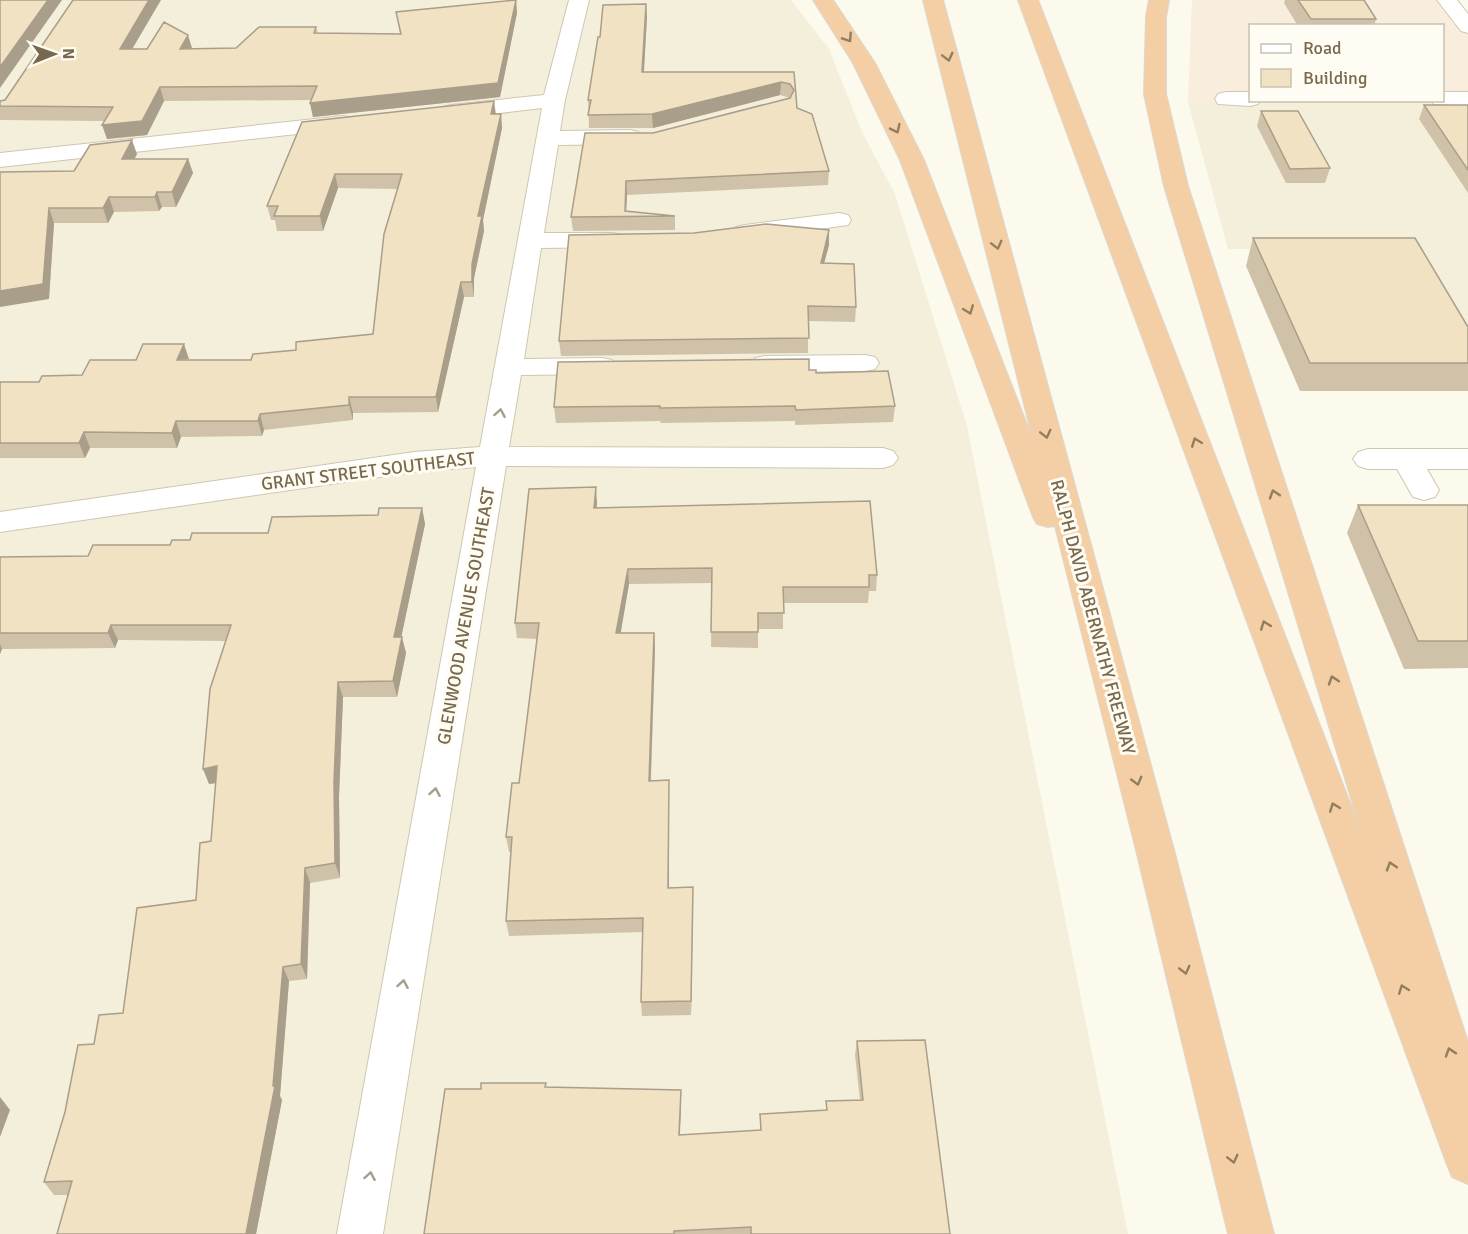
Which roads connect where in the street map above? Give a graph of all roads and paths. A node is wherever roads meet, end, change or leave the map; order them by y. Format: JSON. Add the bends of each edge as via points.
{"nodes":[{"id":1,"x":579,"y":0,"type":"edge"},
{"id":2,"x":823,"y":0,"type":"edge"},
{"id":3,"x":933,"y":0,"type":"edge"},
{"id":4,"x":1028,"y":0,"type":"edge"},
{"id":5,"x":1045,"y":0,"type":"edge"},
{"id":6,"x":1159,"y":0,"type":"edge"},
{"id":7,"x":1447,"y":0,"type":"edge"},
{"id":8,"x":1468,"y":27,"type":"edge"},
{"id":9,"x":1226,"y":99,"type":"dead end"},
{"id":10,"x":1249,"y":99,"type":"edge"},
{"id":11,"x":1444,"y":99,"type":"edge"},
{"id":12,"x":1468,"y":99,"type":"edge"},
{"id":13,"x":554,"y":100,"type":"junction"},
{"id":14,"x":432,"y":114,"type":"edge"},
{"id":15,"x":360,"y":121,"type":"edge"},
{"id":16,"x":653,"y":137,"type":"edge"},
{"id":17,"x":548,"y":138,"type":"junction"},
{"id":18,"x":0,"y":160,"type":"edge"},
{"id":19,"x":1089,"y":161,"type":"junction"},
{"id":20,"x":839,"y":220,"type":"dead end"},
{"id":21,"x":727,"y":235,"type":"edge"},
{"id":22,"x":638,"y":240,"type":"edge"},
{"id":23,"x":530,"y":241,"type":"junction"},
{"id":24,"x":865,"y":363,"type":"dead end"},
{"id":25,"x":734,"y":364,"type":"edge"},
{"id":26,"x":627,"y":365,"type":"edge"},
{"id":27,"x":509,"y":367,"type":"junction"},
{"id":28,"x":493,"y":456,"type":"junction"},
{"id":29,"x":883,"y":458,"type":"dead end"},
{"id":30,"x":1368,"y":459,"type":"dead end"},
{"id":31,"x":1407,"y":459,"type":"junction"},
{"id":32,"x":1468,"y":459,"type":"edge"},
{"id":33,"x":1424,"y":490,"type":"dead end"},
{"id":34,"x":0,"y":522,"type":"edge"},
{"id":35,"x":1105,"y":664,"type":"junction"},
{"id":36,"x":1468,"y":1107,"type":"edge"},
{"id":37,"x":1468,"y":1162,"type":"edge"},
{"id":38,"x":360,"y":1234,"type":"edge"},
{"id":39,"x":1251,"y":1234,"type":"edge"}],
"edges":[{"from":1,"to":13,"type":"street","name":"GLENWOOD AVENUE SOUTHEAST"},
{"from":2,"to":35,"type":"highway","one_way":true,"via":[[864,63],[912,160]]},
{"from":3,"to":35,"type":"highway","name":"RALPH DAVID ABERNATHY FREEWAY","one_way":true},
{"from":4,"to":19,"type":"highway"},
{"from":5,"to":19,"type":"highway"},
{"from":36,"to":6,"type":"highway","one_way":true,"via":[[1176,186],[1155,94]]},
{"from":7,"to":8,"type":"street"},
{"from":9,"to":10,"type":"street"},
{"from":11,"to":12,"type":"street"},
{"from":13,"to":14,"type":"street"},
{"from":13,"to":17,"type":"street","name":"GLENWOOD AVENUE SOUTHEAST"},
{"from":15,"to":18,"type":"street"},
{"from":16,"to":17,"type":"street"},
{"from":17,"to":23,"type":"street","name":"GLENWOOD AVENUE SOUTHEAST"},
{"from":37,"to":19,"type":"highway","one_way":true},
{"from":20,"to":21,"type":"street"},
{"from":22,"to":23,"type":"street"},
{"from":23,"to":27,"type":"street","name":"GLENWOOD AVENUE SOUTHEAST"},
{"from":24,"to":25,"type":"street"},
{"from":26,"to":27,"type":"street"},
{"from":28,"to":27,"type":"street","name":"GLENWOOD AVENUE SOUTHEAST","one_way":true},
{"from":28,"to":29,"type":"street","name":"GRANT STREET SOUTHEAST"},
{"from":28,"to":34,"type":"street","name":"GRANT STREET SOUTHEAST","via":[[414,462]]},
{"from":38,"to":28,"type":"street","name":"GLENWOOD AVENUE SOUTHEAST","one_way":true},
{"from":30,"to":31,"type":"street"},
{"from":31,"to":32,"type":"street"},
{"from":31,"to":33,"type":"street"},
{"from":35,"to":39,"type":"highway","name":"RALPH DAVID ABERNATHY FREEWAY","one_way":true}]}
